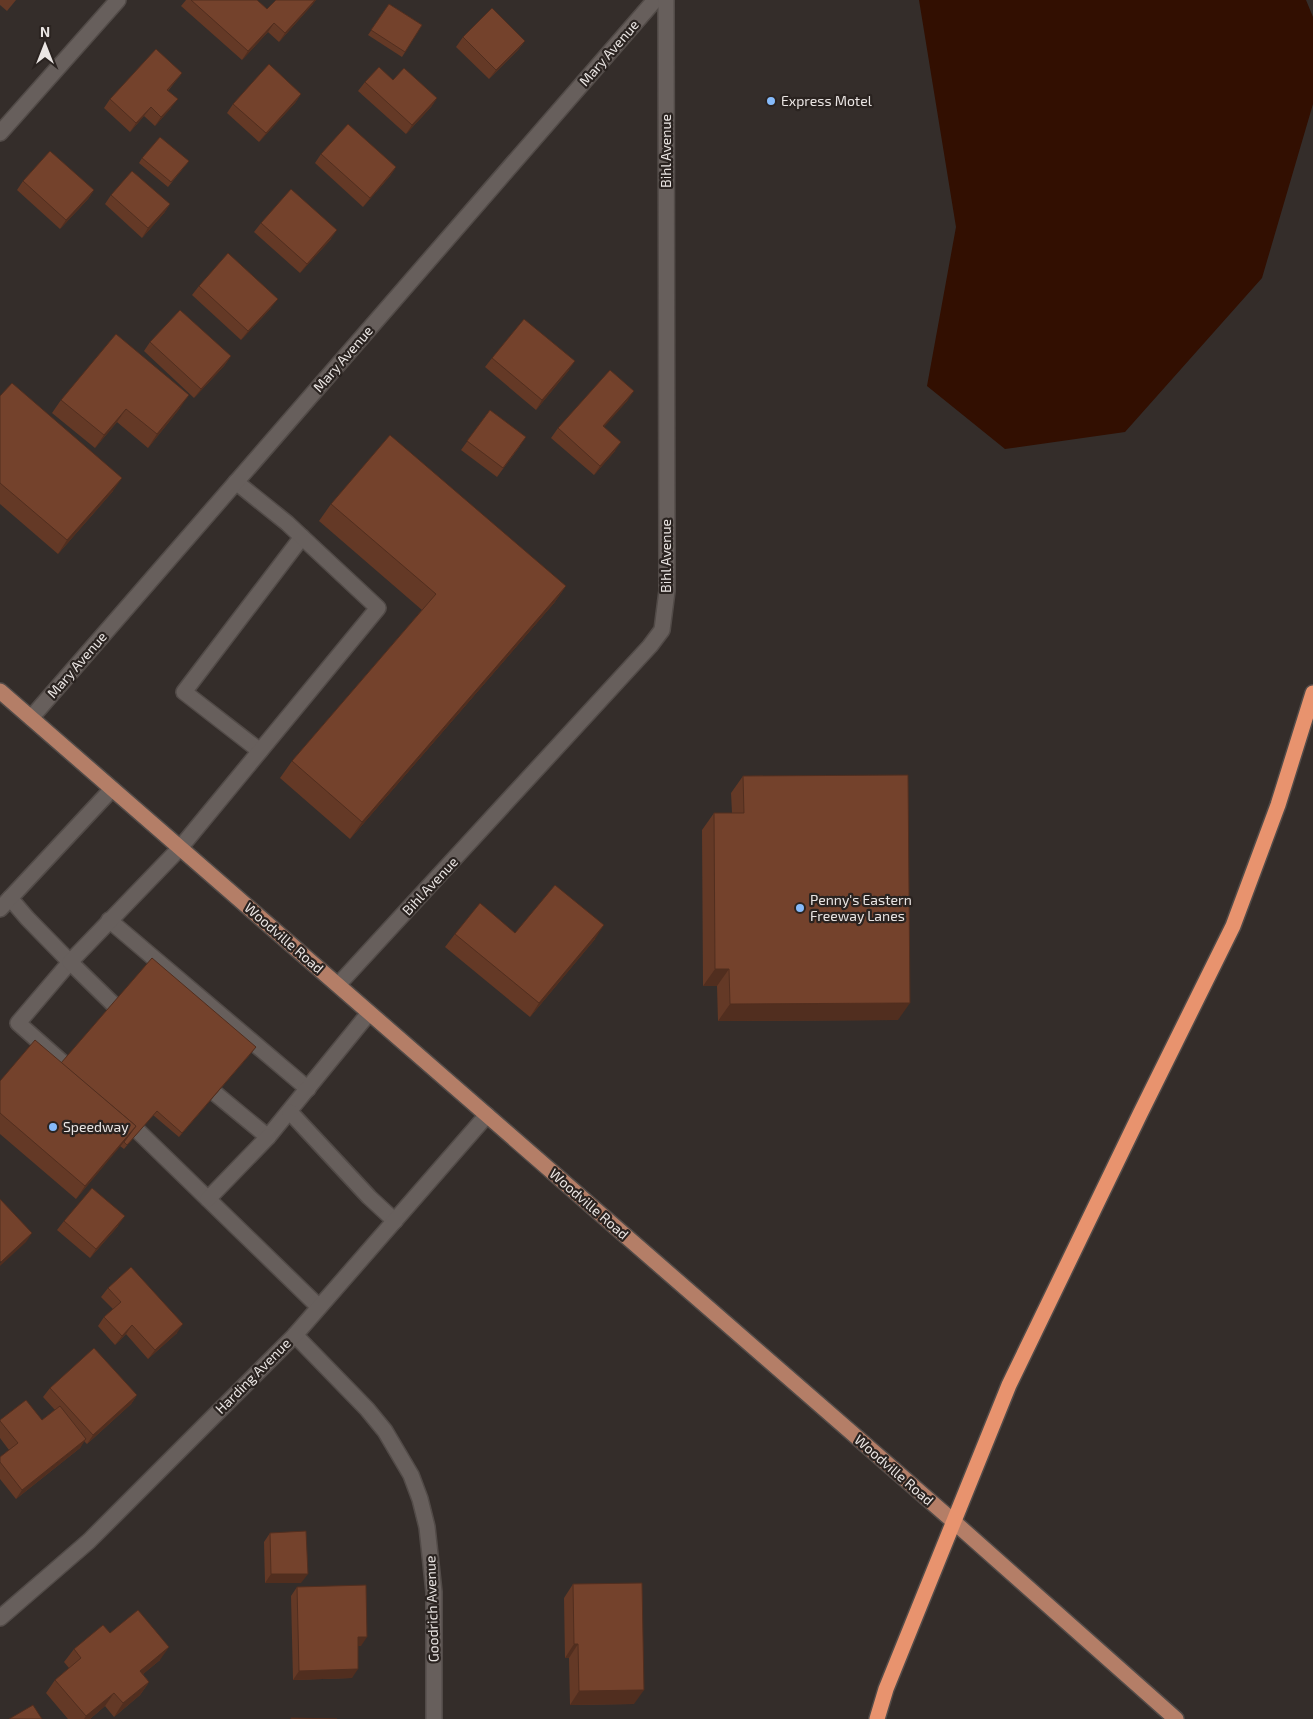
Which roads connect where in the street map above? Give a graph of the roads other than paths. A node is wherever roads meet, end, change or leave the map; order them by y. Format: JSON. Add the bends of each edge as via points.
{"nodes":[{"id":1,"x":118,"y":0,"type":"edge"},
{"id":2,"x":655,"y":0,"type":"edge"},
{"id":3,"x":666,"y":0,"type":"edge"},
{"id":4,"x":0,"y":133,"type":"edge"},
{"id":5,"x":236,"y":482,"type":"junction"},
{"id":6,"x":302,"y":537,"type":"junction"},
{"id":7,"x":0,"y":691,"type":"edge"},
{"id":8,"x":1313,"y":693,"type":"edge"},
{"id":9,"x":31,"y":718,"type":"junction"},
{"id":10,"x":260,"y":751,"type":"junction"},
{"id":11,"x":112,"y":789,"type":"junction"},
{"id":12,"x":180,"y":848,"type":"junction"},
{"id":13,"x":5,"y":904,"type":"edge"},
{"id":14,"x":109,"y":920,"type":"junction"},
{"id":15,"x":70,"y":962,"type":"junction"},
{"id":16,"x":338,"y":985,"type":"junction"},
{"id":17,"x":113,"y":1004,"type":"edge"},
{"id":18,"x":370,"y":1013,"type":"junction"},
{"id":19,"x":62,"y":1062,"type":"edge"},
{"id":20,"x":308,"y":1089,"type":"junction"},
{"id":21,"x":216,"y":1094,"type":"edge"},
{"id":22,"x":290,"y":1112,"type":"junction"},
{"id":23,"x":487,"y":1115,"type":"junction"},
{"id":24,"x":139,"y":1132,"type":"edge"},
{"id":25,"x":268,"y":1138,"type":"junction"},
{"id":26,"x":208,"y":1199,"type":"junction"},
{"id":27,"x":394,"y":1221,"type":"junction"},
{"id":28,"x":320,"y":1307,"type":"junction"},
{"id":29,"x":295,"y":1335,"type":"junction"},
{"id":30,"x":953,"y":1521,"type":"junction"},
{"id":31,"x":0,"y":1618,"type":"edge"},
{"id":32,"x":434,"y":1719,"type":"edge"},
{"id":33,"x":876,"y":1719,"type":"edge"},
{"id":34,"x":1176,"y":1719,"type":"edge"}],
"edges":[{"from":1,"to":4,"type":"street"},
{"from":2,"to":5,"type":"street","name":"Mary Avenue"},
{"from":3,"to":16,"type":"street","name":"Bihl Avenue","via":[[666,590],[662,630]]},
{"from":5,"to":6,"type":"street"},
{"from":5,"to":9,"type":"street","name":"Mary Avenue"},
{"from":6,"to":10,"type":"street","via":[[378,608]]},
{"from":6,"to":10,"type":"street","via":[[184,692]]},
{"from":7,"to":9,"type":"main road","name":"Woodville Road"},
{"from":8,"to":30,"type":"highway","via":[[1278,805],[1233,926],[1009,1385]]},
{"from":9,"to":11,"type":"main road","name":"Woodville Road"},
{"from":10,"to":12,"type":"street"},
{"from":11,"to":12,"type":"main road","name":"Woodville Road"},
{"from":11,"to":13,"type":"street"},
{"from":12,"to":14,"type":"street"},
{"from":12,"to":16,"type":"main road","name":"Woodville Road"},
{"from":13,"to":15,"type":"street","via":[[27,918]]},
{"from":14,"to":15,"type":"street"},
{"from":14,"to":20,"type":"street"},
{"from":15,"to":17,"type":"street"},
{"from":15,"to":19,"type":"street","via":[[18,1023]]},
{"from":16,"to":18,"type":"main road","name":"Woodville Road"},
{"from":18,"to":20,"type":"street"},
{"from":18,"to":23,"type":"main road","name":"Woodville Road"},
{"from":20,"to":22,"type":"street"},
{"from":21,"to":25,"type":"street"},
{"from":22,"to":25,"type":"street"},
{"from":22,"to":27,"type":"street"},
{"from":23,"to":27,"type":"street","name":"Harding Avenue"},
{"from":23,"to":30,"type":"main road","name":"Woodville Road"},
{"from":24,"to":26,"type":"street"},
{"from":25,"to":26,"type":"street"},
{"from":26,"to":28,"type":"street"},
{"from":27,"to":28,"type":"street","name":"Harding Avenue"},
{"from":28,"to":29,"type":"street","name":"Harding Avenue"},
{"from":29,"to":31,"type":"street","name":"Harding Avenue","via":[[88,1541]]},
{"from":29,"to":32,"type":"street","name":"Goodrich Avenue","via":[[385,1431],[411,1475],[420,1499],[427,1527],[434,1592]]},
{"from":30,"to":33,"type":"highway"},
{"from":30,"to":34,"type":"main road","name":"Woodville Road"}]}
